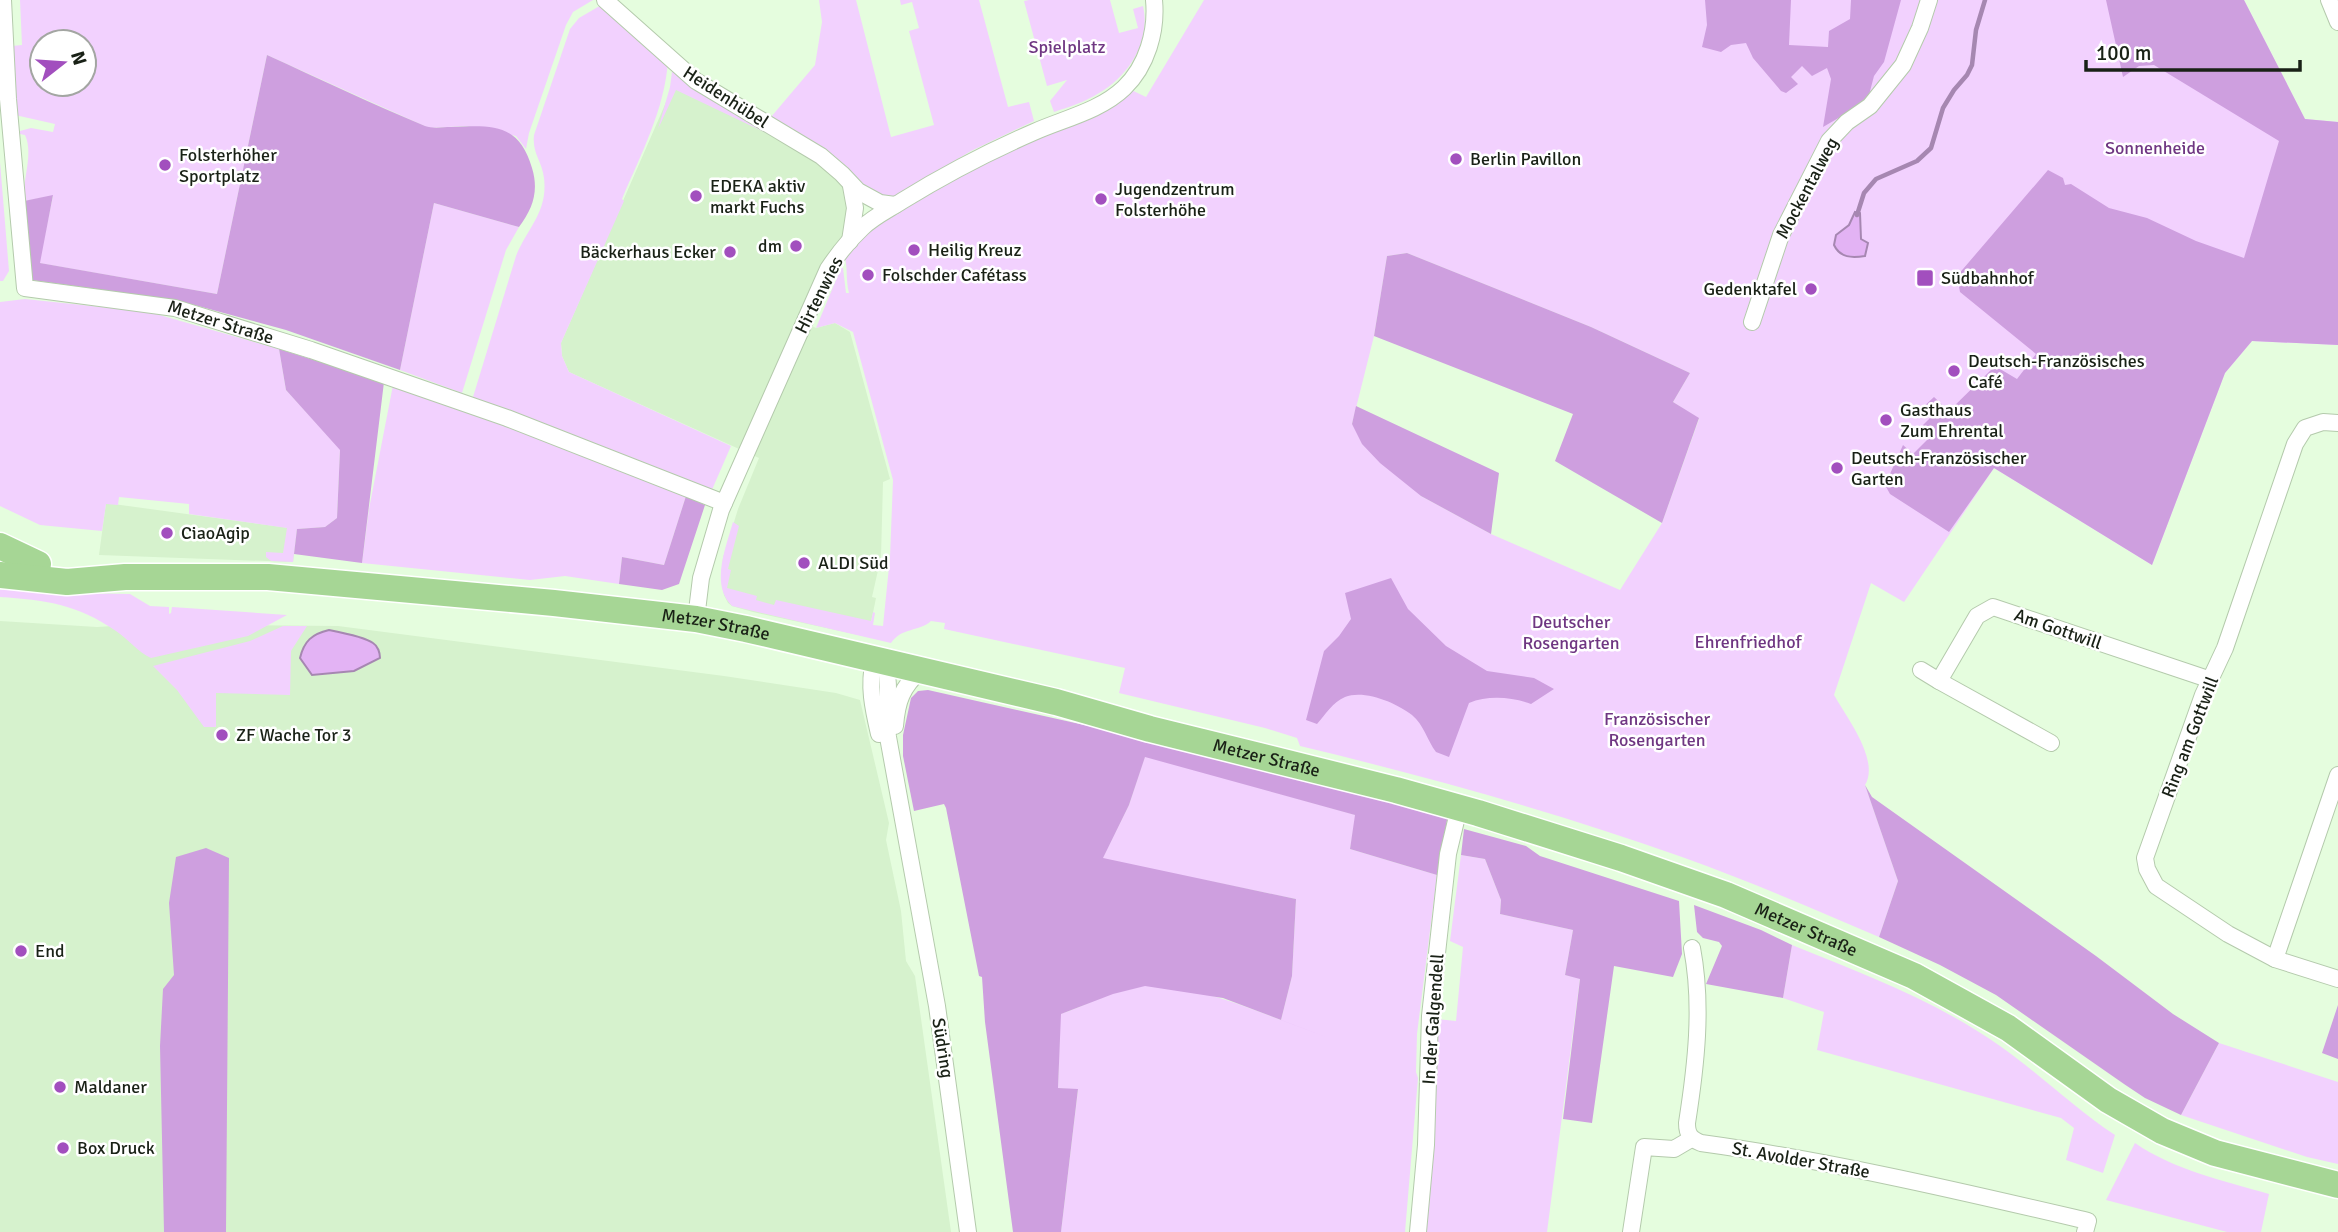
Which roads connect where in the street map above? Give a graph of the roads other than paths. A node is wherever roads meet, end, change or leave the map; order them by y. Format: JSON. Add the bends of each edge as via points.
{"nodes":[{"id":1,"x":2,"y":0,"type":"edge"},
{"id":2,"x":606,"y":0,"type":"edge"},
{"id":3,"x":1154,"y":0,"type":"edge"},
{"id":4,"x":1929,"y":0,"type":"edge"},
{"id":5,"x":2329,"y":0,"type":"edge"},
{"id":6,"x":2338,"y":22,"type":"edge"},
{"id":7,"x":851,"y":186,"type":"junction"},
{"id":8,"x":895,"y":205,"type":"junction"},
{"id":9,"x":850,"y":241,"type":"junction"},
{"id":10,"x":1752,"y":322,"type":"dead end"},
{"id":11,"x":2338,"y":423,"type":"edge"},
{"id":12,"x":724,"y":503,"type":"junction"},
{"id":13,"x":0,"y":546,"type":"edge"},
{"id":14,"x":0,"y":560,"type":"edge"},
{"id":15,"x":38,"y":564,"type":"junction"},
{"id":16,"x":0,"y":575,"type":"edge"},
{"id":17,"x":125,"y":577,"type":"junction"},
{"id":18,"x":696,"y":619,"type":"junction"},
{"id":19,"x":879,"y":661,"type":"junction"},
{"id":20,"x":921,"y":670,"type":"junction"},
{"id":21,"x":1921,"y":670,"type":"dead end"},
{"id":22,"x":2211,"y":680,"type":"junction"},
{"id":23,"x":1940,"y":681,"type":"junction"},
{"id":24,"x":2051,"y":743,"type":"dead end"},
{"id":25,"x":892,"y":756,"type":"junction"},
{"id":26,"x":2338,"y":775,"type":"edge"},
{"id":27,"x":1459,"y":808,"type":"junction"},
{"id":28,"x":911,"y":865,"type":"junction"},
{"id":29,"x":1692,"y":948,"type":"dead end"},
{"id":30,"x":2275,"y":959,"type":"junction"},
{"id":31,"x":2338,"y":979,"type":"edge"},
{"id":32,"x":1691,"y":1139,"type":"junction"},
{"id":33,"x":2338,"y":1185,"type":"edge"},
{"id":34,"x":968,"y":1232,"type":"edge"},
{"id":35,"x":1418,"y":1232,"type":"edge"},
{"id":36,"x":1631,"y":1232,"type":"edge"},
{"id":37,"x":2085,"y":1232,"type":"edge"}],
"edges":[{"from":1,"to":12,"type":"street","name":"Metzer Straße","via":[[25,288],[175,308],[507,418]]},
{"from":2,"to":7,"type":"street","name":"Heidenhübel","via":[[696,80],[821,156]]},
{"from":3,"to":8,"type":"street","name":"Hirtenwies","via":[[1149,46],[1133,77],[1117,94],[968,162]]},
{"from":4,"to":10,"type":"street","name":"Mockentalweg","via":[[1897,72],[1870,106],[1829,141],[1780,235]]},
{"from":5,"to":6,"type":"street"},
{"from":7,"to":8,"type":"street","name":"Heidenhübel","via":[[880,203]]},
{"from":7,"to":9,"type":"street","via":[[855,208]]},
{"from":8,"to":9,"type":"street","name":"Hirtenwies","via":[[863,226]]},
{"from":9,"to":12,"type":"street","name":"Hirtenwies","via":[[828,269]]},
{"from":11,"to":22,"type":"street","name":"Ring am Gottwill","via":[[2305,428],[2295,444]]},
{"from":12,"to":18,"type":"street","name":"Hirtenwies","via":[[701,578]]},
{"from":13,"to":15,"type":"main road"},
{"from":14,"to":15,"type":"main road","name":"Metzer Straße"},
{"from":15,"to":17,"type":"main road","name":"Metzer Straße"},
{"from":16,"to":17,"type":"main road","name":"Metzer Straße","via":[[68,582]]},
{"from":17,"to":18,"type":"main road","name":"Metzer Straße","via":[[268,577]]},
{"from":18,"to":19,"type":"main road","name":"Metzer Straße"},
{"from":19,"to":20,"type":"main road","name":"Metzer Straße"},
{"from":19,"to":25,"type":"street","name":"Südring","via":[[888,678],[886,720]]},
{"from":19,"to":28,"type":"street","name":"Südring","via":[[870,676],[870,694]]},
{"from":20,"to":25,"type":"street","name":"Südring","via":[[907,682],[899,699]]},
{"from":20,"to":27,"type":"main road","name":"Metzer Straße"},
{"from":21,"to":23,"type":"street"},
{"from":22,"to":23,"type":"street","name":"Am Gottwill","via":[[1993,607],[1977,616]]},
{"from":22,"to":30,"type":"street","name":"Ring am Gottwill","via":[[2145,858],[2147,869],[2156,886]]},
{"from":23,"to":24,"type":"street"},
{"from":25,"to":28,"type":"street","name":"Südring"},
{"from":26,"to":30,"type":"street"},
{"from":27,"to":33,"type":"main road","name":"Metzer Straße","via":[[1621,858],[1788,921],[1966,1003],[2108,1100],[2162,1131],[2215,1153]]},
{"from":27,"to":35,"type":"street","name":"In der Galgendell","via":[[1447,865],[1430,1016]]},
{"from":28,"to":34,"type":"street","name":"Südring","via":[[937,1006]]},
{"from":29,"to":32,"type":"street","via":[[1698,1037],[1687,1123]]},
{"from":30,"to":31,"type":"street","name":"Ring am Gottwill"},
{"from":32,"to":36,"type":"street","via":[[1674,1149],[1644,1147]]},
{"from":32,"to":37,"type":"street","name":"St. Avolder Straße","via":[[1856,1168],[2088,1221]]}]}
